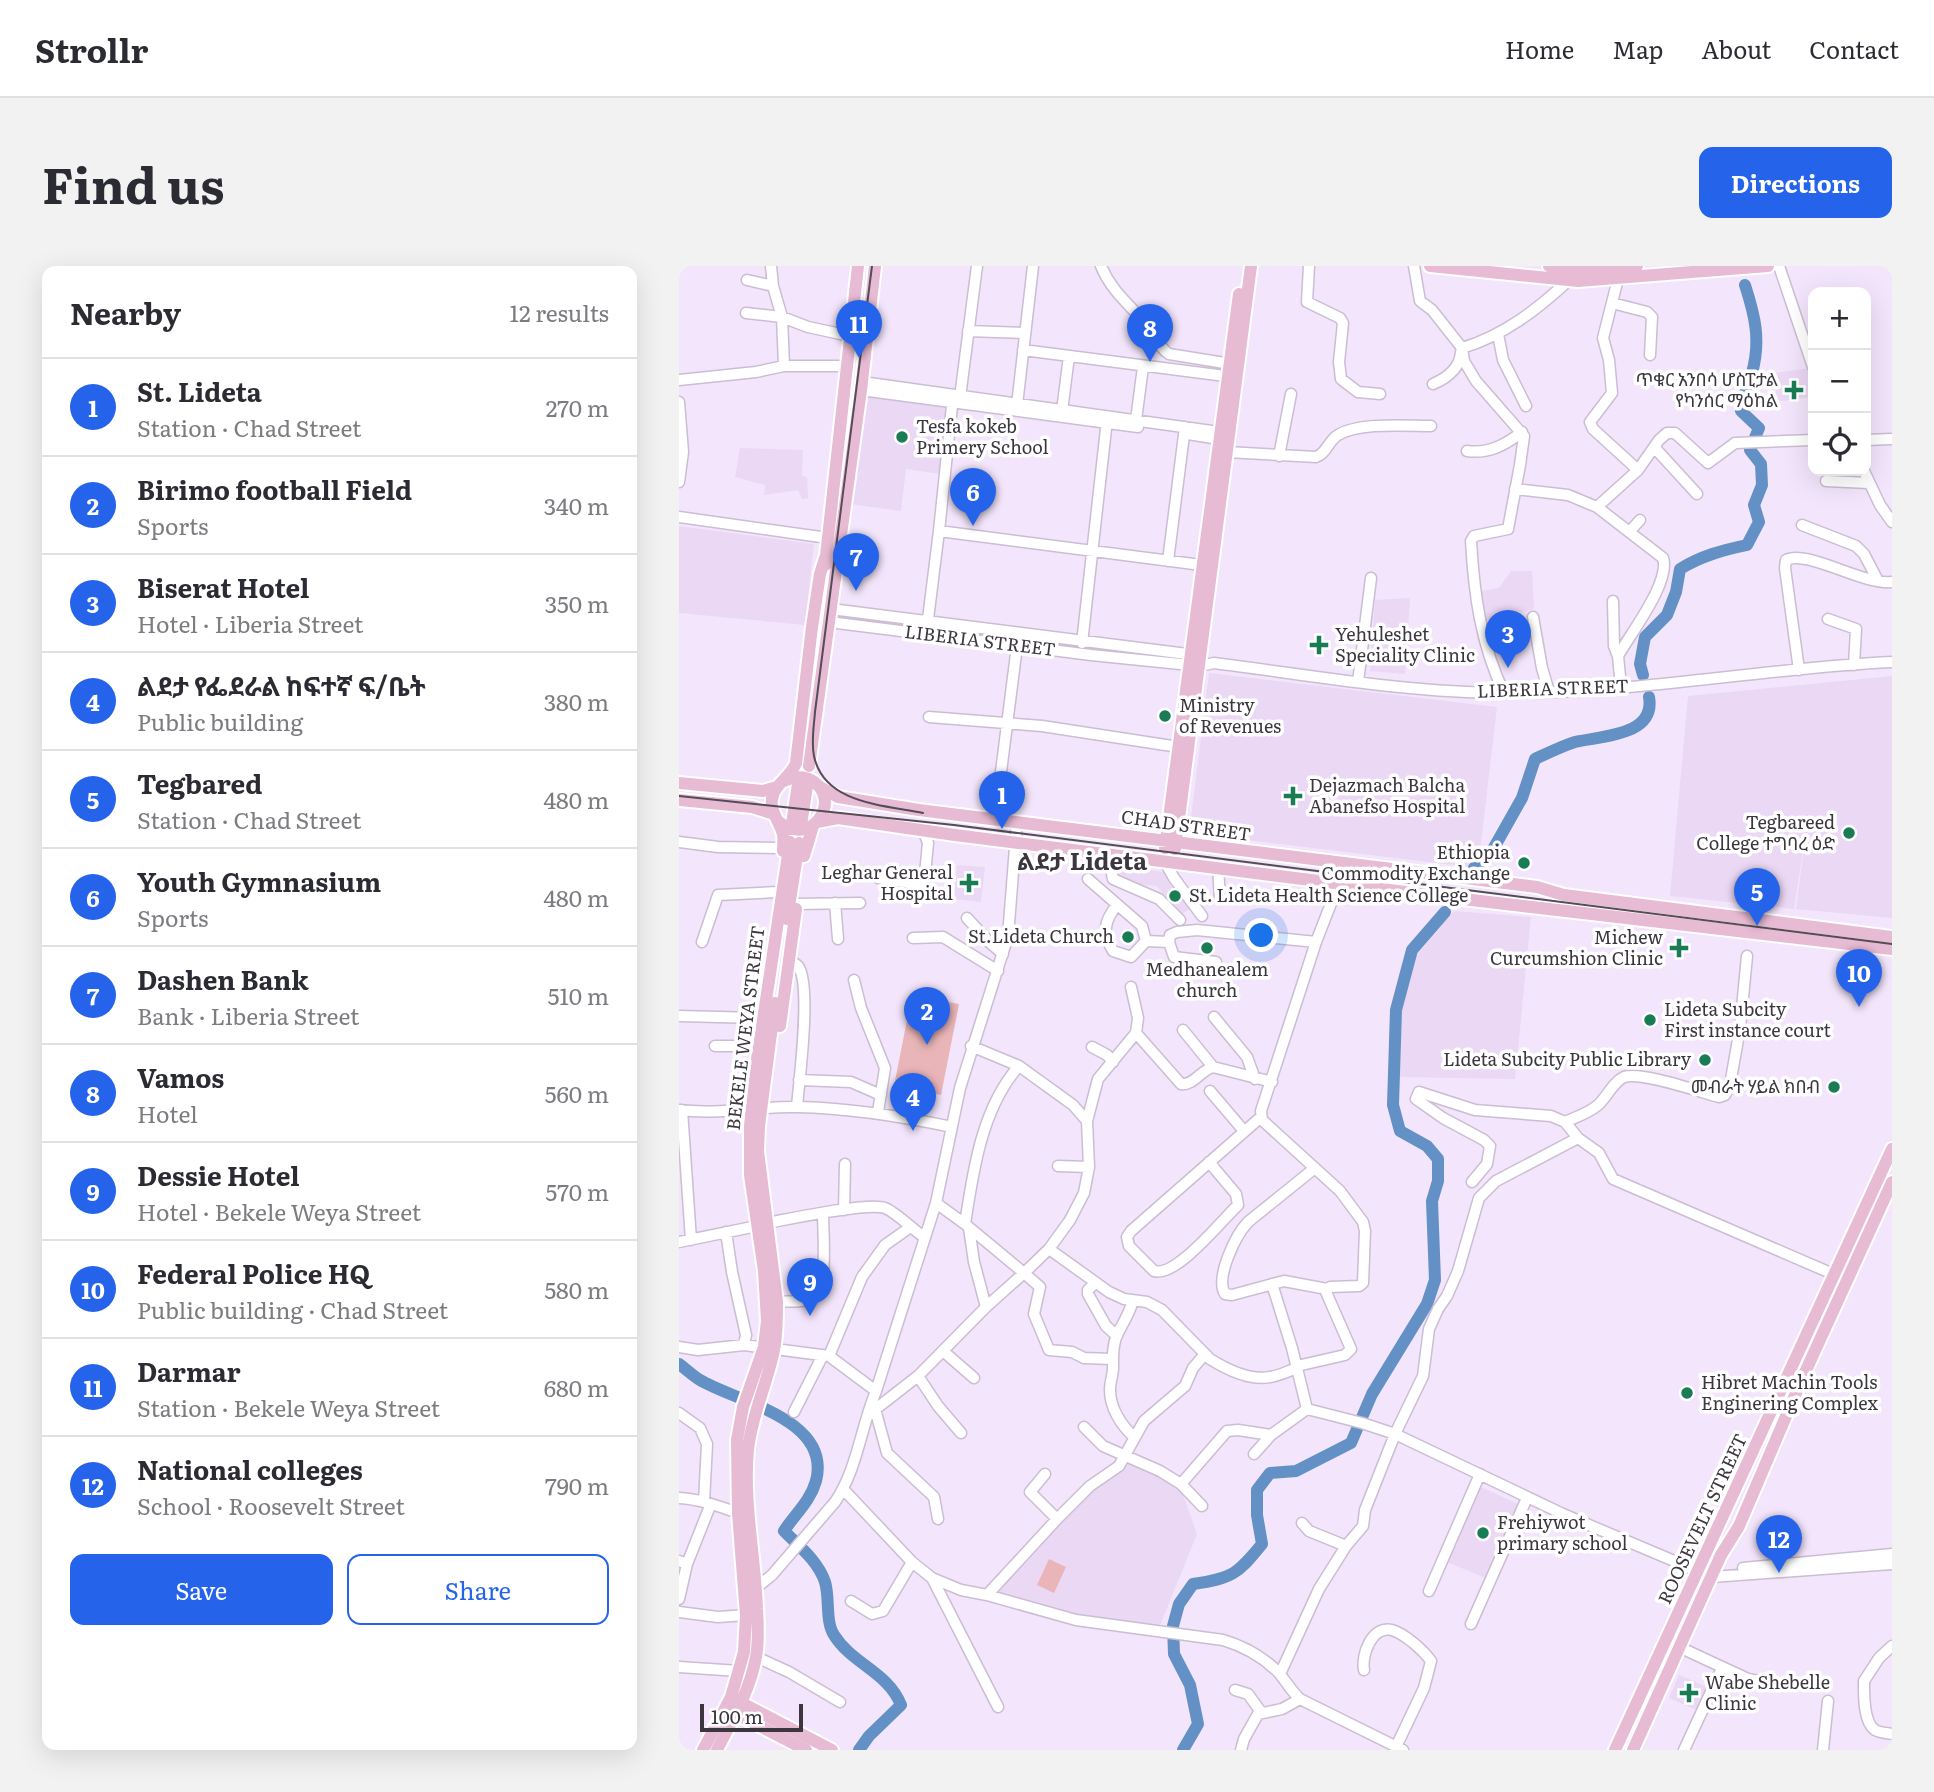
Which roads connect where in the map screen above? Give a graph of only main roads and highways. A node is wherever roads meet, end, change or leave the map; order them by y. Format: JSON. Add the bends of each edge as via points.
{"nodes":[{"id":1,"x":846,"y":266,"type":"edge"},
{"id":2,"x":875,"y":266,"type":"edge"},
{"id":3,"x":1242,"y":266,"type":"edge"},
{"id":4,"x":1251,"y":266,"type":"edge"},
{"id":5,"x":1430,"y":266,"type":"edge"},
{"id":6,"x":1549,"y":266,"type":"edge"},
{"id":7,"x":1629,"y":266,"type":"edge"},
{"id":8,"x":1637,"y":266,"type":"edge"},
{"id":9,"x":1768,"y":266,"type":"edge"},
{"id":10,"x":1485,"y":269,"type":"edge"},
{"id":11,"x":1682,"y":270,"type":"edge"},
{"id":12,"x":857,"y":272,"type":"edge"},
{"id":13,"x":1575,"y":277,"type":"junction"},
{"id":14,"x":1233,"y":371,"type":"junction"},
{"id":15,"x":825,"y":558,"type":"junction"},
{"id":16,"x":829,"y":621,"type":"junction"},
{"id":17,"x":679,"y":783,"type":"edge"},
{"id":18,"x":781,"y":784,"type":"junction"},
{"id":19,"x":810,"y":785,"type":"junction"},
{"id":20,"x":679,"y":800,"type":"edge"},
{"id":21,"x":775,"y":817,"type":"junction"},
{"id":22,"x":806,"y":824,"type":"junction"},
{"id":23,"x":1171,"y":841,"type":"junction"},
{"id":24,"x":790,"y":844,"type":"junction"},
{"id":25,"x":1168,"y":862,"type":"junction"},
{"id":26,"x":1550,"y":890,"type":"junction"},
{"id":27,"x":1519,"y":905,"type":"junction"},
{"id":28,"x":1892,"y":931,"type":"edge"},
{"id":29,"x":1892,"y":937,"type":"edge"},
{"id":30,"x":1892,"y":949,"type":"edge"},
{"id":31,"x":1892,"y":957,"type":"edge"},
{"id":32,"x":762,"y":1066,"type":"junction"},
{"id":33,"x":1892,"y":1149,"type":"edge"},
{"id":34,"x":1892,"y":1182,"type":"edge"},
{"id":35,"x":1872,"y":1191,"type":"junction"},
{"id":36,"x":1885,"y":1197,"type":"junction"},
{"id":37,"x":762,"y":1224,"type":"junction"},
{"id":38,"x":769,"y":1348,"type":"junction"},
{"id":39,"x":750,"y":1404,"type":"junction"},
{"id":40,"x":747,"y":1689,"type":"junction"},
{"id":41,"x":1641,"y":1693,"type":"junction"},
{"id":42,"x":1655,"y":1700,"type":"junction"},
{"id":43,"x":734,"y":1706,"type":"junction"},
{"id":44,"x":757,"y":1717,"type":"junction"},
{"id":45,"x":726,"y":1732,"type":"junction"},
{"id":46,"x":703,"y":1750,"type":"edge"},
{"id":47,"x":717,"y":1750,"type":"edge"},
{"id":48,"x":806,"y":1750,"type":"edge"},
{"id":49,"x":832,"y":1750,"type":"edge"},
{"id":50,"x":1615,"y":1750,"type":"edge"},
{"id":51,"x":1633,"y":1750,"type":"edge"}],
"edges":[{"from":1,"to":12,"type":"main road"},
{"from":2,"to":16,"type":"main road"},
{"from":3,"to":14,"type":"main road"},
{"from":4,"to":14,"type":"main road"},
{"from":5,"to":10,"type":"main road"},
{"from":6,"to":13,"type":"main road"},
{"from":7,"to":8,"type":"main road"},
{"from":7,"to":13,"type":"main road"},
{"from":9,"to":11,"type":"main road"},
{"from":10,"to":13,"type":"main road"},
{"from":11,"to":13,"type":"main road","via":[[1618,279]]},
{"from":12,"to":15,"type":"main road"},
{"from":14,"to":23,"type":"main road"},
{"from":15,"to":16,"type":"main road","via":[[805,765]]},
{"from":15,"to":18,"type":"main road","via":[[796,763]]},
{"from":16,"to":19,"type":"main road","via":[[827,678]]},
{"from":17,"to":18,"type":"main road","via":[[764,791]]},
{"from":18,"to":19,"type":"main road","via":[[797,777],[808,779]]},
{"from":18,"to":21,"type":"main road","via":[[772,799]]},
{"from":19,"to":22,"type":"main road"},
{"from":19,"to":22,"type":"main road","via":[[825,805]]},
{"from":19,"to":23,"type":"main road","name":"CHAD STREET","via":[[845,798]]},
{"from":20,"to":21,"type":"main road","via":[[752,807]]},
{"from":21,"to":22,"type":"main road","via":[[795,830]]},
{"from":21,"to":24,"type":"main road"},
{"from":22,"to":25,"type":"main road","name":"CHAD STREET","via":[[838,818]]},
{"from":22,"to":32,"type":"main road","via":[[776,1054]]},
{"from":23,"to":25,"type":"main road"},
{"from":23,"to":26,"type":"main road","name":"CHAD STREET"},
{"from":24,"to":32,"type":"main road","name":"BEKELE WEYA STREET"},
{"from":24,"to":32,"type":"main road","via":[[777,892],[754,1046]]},
{"from":25,"to":27,"type":"main road","name":"CHAD STREET"},
{"from":26,"to":28,"type":"main road","name":"CHAD STREET"},
{"from":26,"to":29,"type":"main road","name":"CHAD STREET"},
{"from":27,"to":30,"type":"main road","name":"CHAD STREET"},
{"from":27,"to":31,"type":"main road","name":"CHAD STREET","via":[[1554,916]]},
{"from":32,"to":37,"type":"main road","name":"BEKELE WEYA STREET","via":[[749,1153]]},
{"from":33,"to":35,"type":"main road","name":"ROOSEVELT STREET"},
{"from":34,"to":36,"type":"main road","name":"ROOSEVELT STREET"},
{"from":35,"to":36,"type":"main road"},
{"from":35,"to":41,"type":"main road","name":"ROOSEVELT STREET"},
{"from":36,"to":42,"type":"main road","name":"ROOSEVELT STREET","via":[[1739,1526],[1721,1555]]},
{"from":37,"to":38,"type":"main road","name":"BEKELE WEYA STREET"},
{"from":37,"to":38,"type":"main road","via":[[777,1302]]},
{"from":38,"to":39,"type":"main road","name":"BEKELE WEYA STREET"},
{"from":39,"to":40,"type":"main road","via":[[747,1481],[758,1636]]},
{"from":39,"to":43,"type":"main road","name":"BEKELE WEYA STREET","via":[[737,1440],[746,1615]]},
{"from":40,"to":43,"type":"main road"},
{"from":40,"to":44,"type":"main road"},
{"from":41,"to":42,"type":"main road"},
{"from":41,"to":50,"type":"main road","name":"ROOSEVELT STREET"},
{"from":42,"to":51,"type":"main road","name":"ROOSEVELT STREET"},
{"from":43,"to":44,"type":"main road"},
{"from":43,"to":45,"type":"main road"},
{"from":43,"to":46,"type":"main road","name":"BEKELE WEYA STREET"},
{"from":44,"to":45,"type":"main road"},
{"from":44,"to":48,"type":"main road"},
{"from":44,"to":49,"type":"main road"},
{"from":45,"to":47,"type":"main road"}]}
